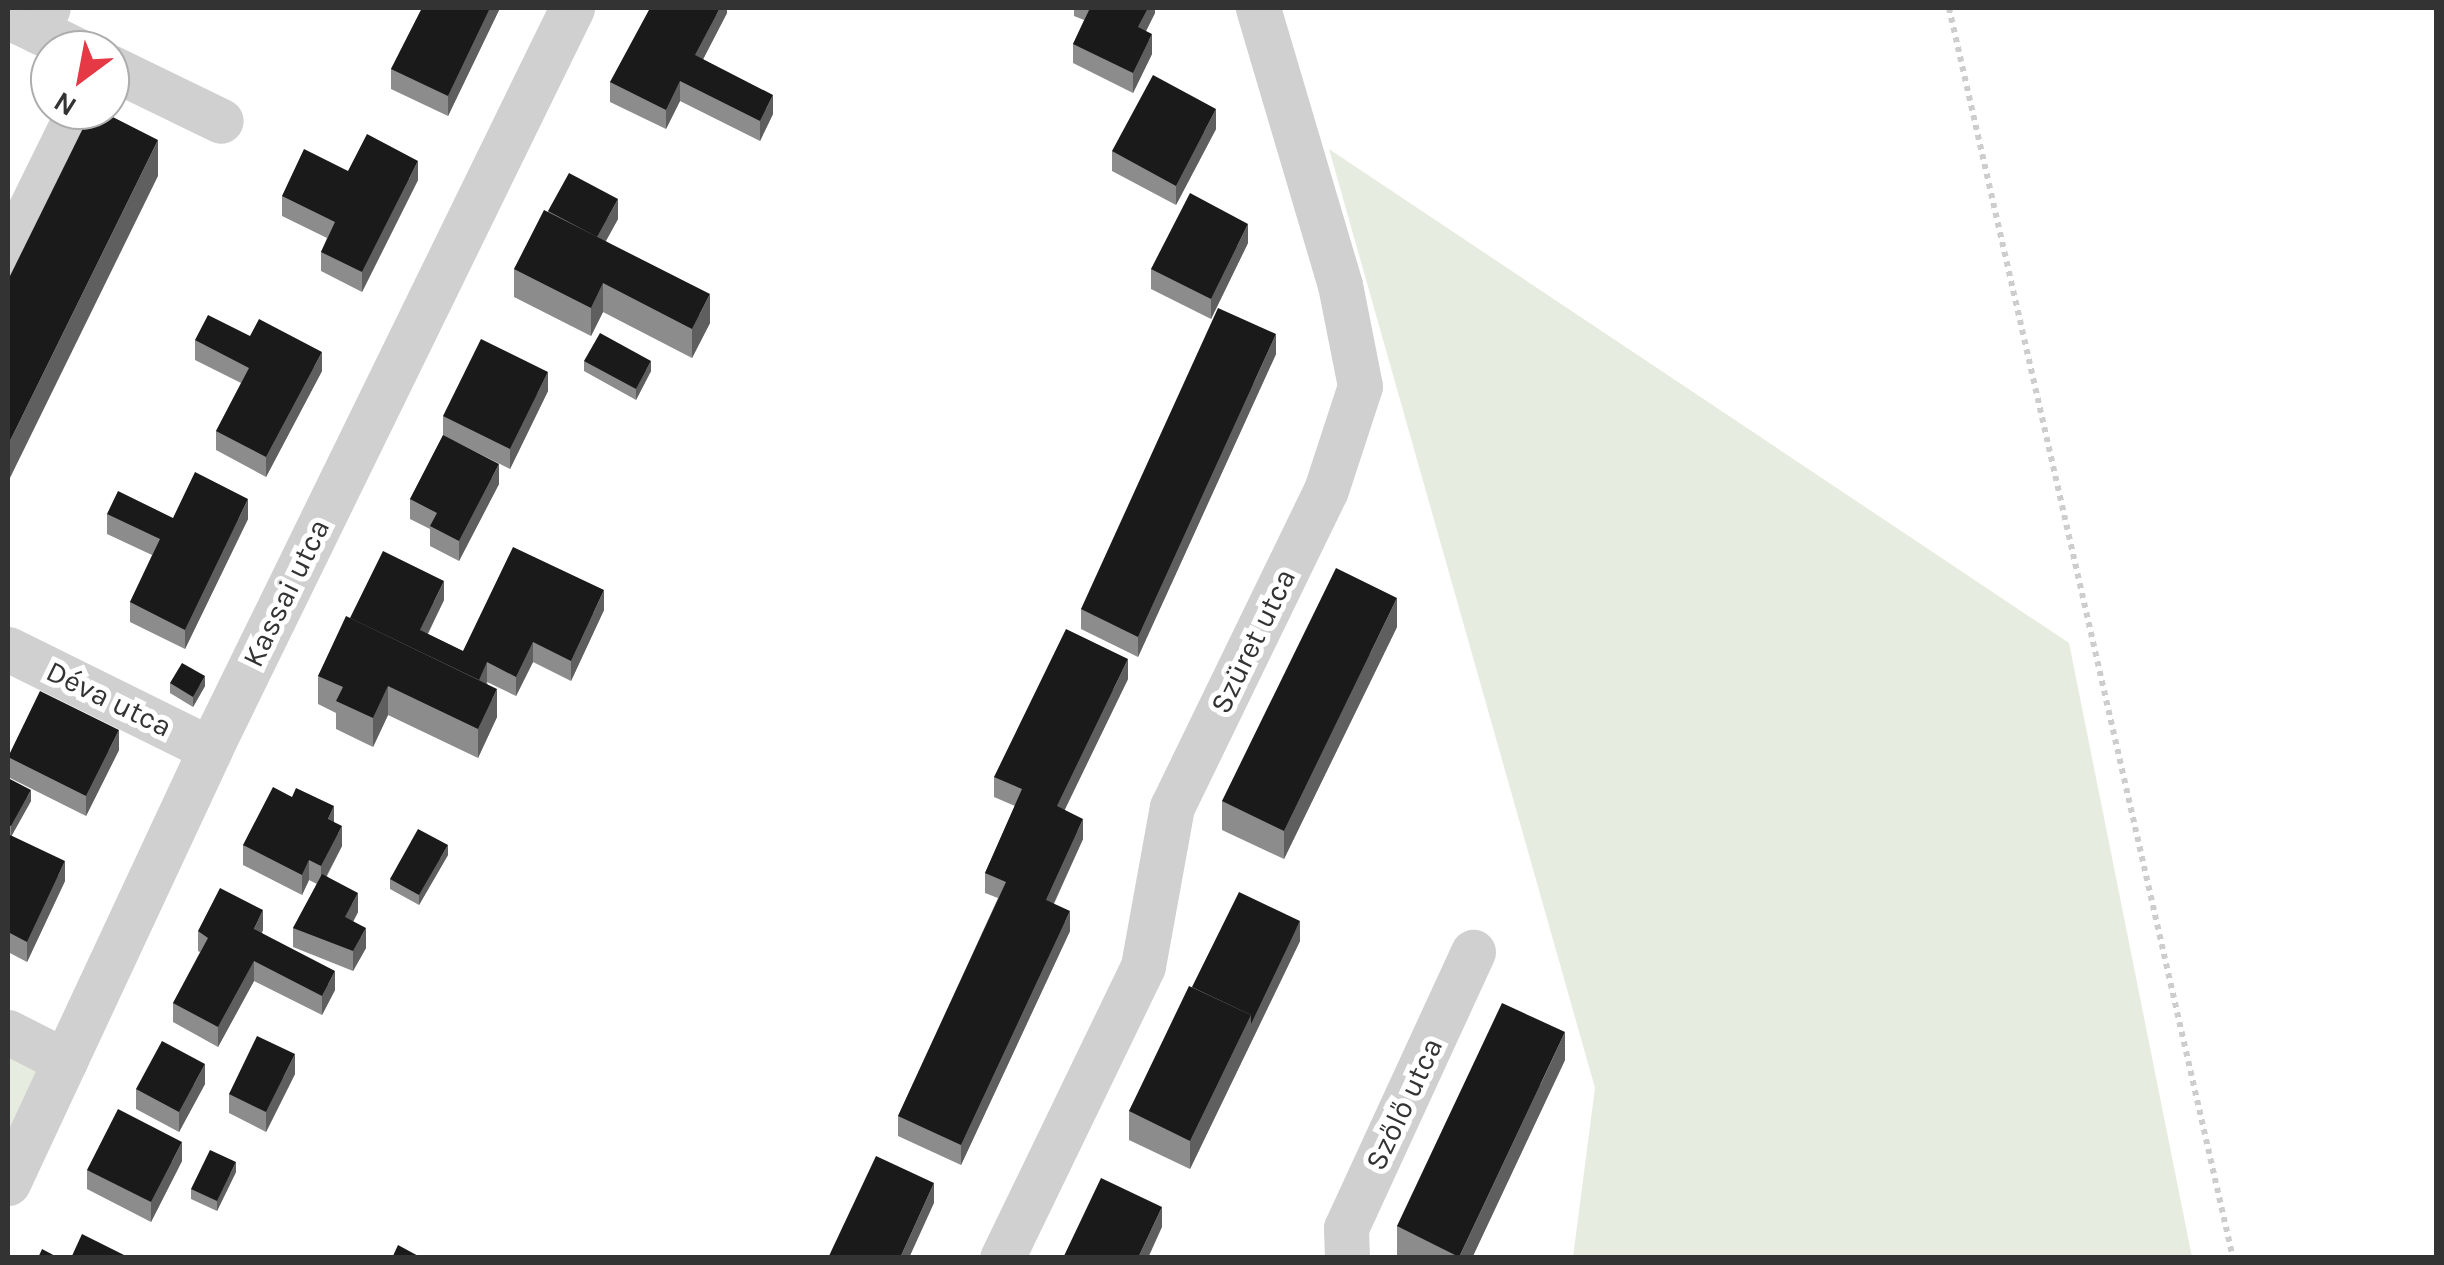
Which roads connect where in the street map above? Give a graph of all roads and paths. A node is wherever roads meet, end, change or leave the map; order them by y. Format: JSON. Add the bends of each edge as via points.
{"nodes":[{"id":1,"x":572,"y":8,"type":"edge"},
{"id":2,"x":1258,"y":8,"type":"edge"},
{"id":3,"x":1949,"y":8,"type":"edge"},
{"id":4,"x":130,"y":76,"type":"edge"},
{"id":5,"x":221,"y":122,"type":"dead end"},
{"id":6,"x":69,"y":130,"type":"edge"},
{"id":7,"x":8,"y":254,"type":"edge"},
{"id":8,"x":8,"y":649,"type":"edge"},
{"id":9,"x":210,"y":748,"type":"junction"},
{"id":10,"x":1473,"y":952,"type":"dead end"},
{"id":11,"x":8,"y":1032,"type":"edge"},
{"id":12,"x":66,"y":1061,"type":"junction"},
{"id":13,"x":8,"y":1182,"type":"edge"},
{"id":14,"x":1002,"y":1258,"type":"edge"},
{"id":15,"x":1347,"y":1258,"type":"edge"},
{"id":16,"x":2233,"y":1258,"type":"edge"}],
"edges":[{"from":1,"to":9,"type":"street","name":"Kassai utca"},
{"from":2,"to":14,"type":"street","name":"Szüret utca","via":[[1340,285],[1360,386],[1326,490],[1172,806],[1143,966]]},
{"from":3,"to":16,"type":"path"},
{"from":4,"to":5,"type":"street"},
{"from":6,"to":7,"type":"street"},
{"from":8,"to":9,"type":"street","name":"Déva utca"},
{"from":9,"to":12,"type":"street","name":"Kassai utca"},
{"from":10,"to":15,"type":"street","name":"Szőlő utca","via":[[1346,1228]]},
{"from":11,"to":12,"type":"street"},
{"from":12,"to":13,"type":"street","name":"Kassai utca"}]}
